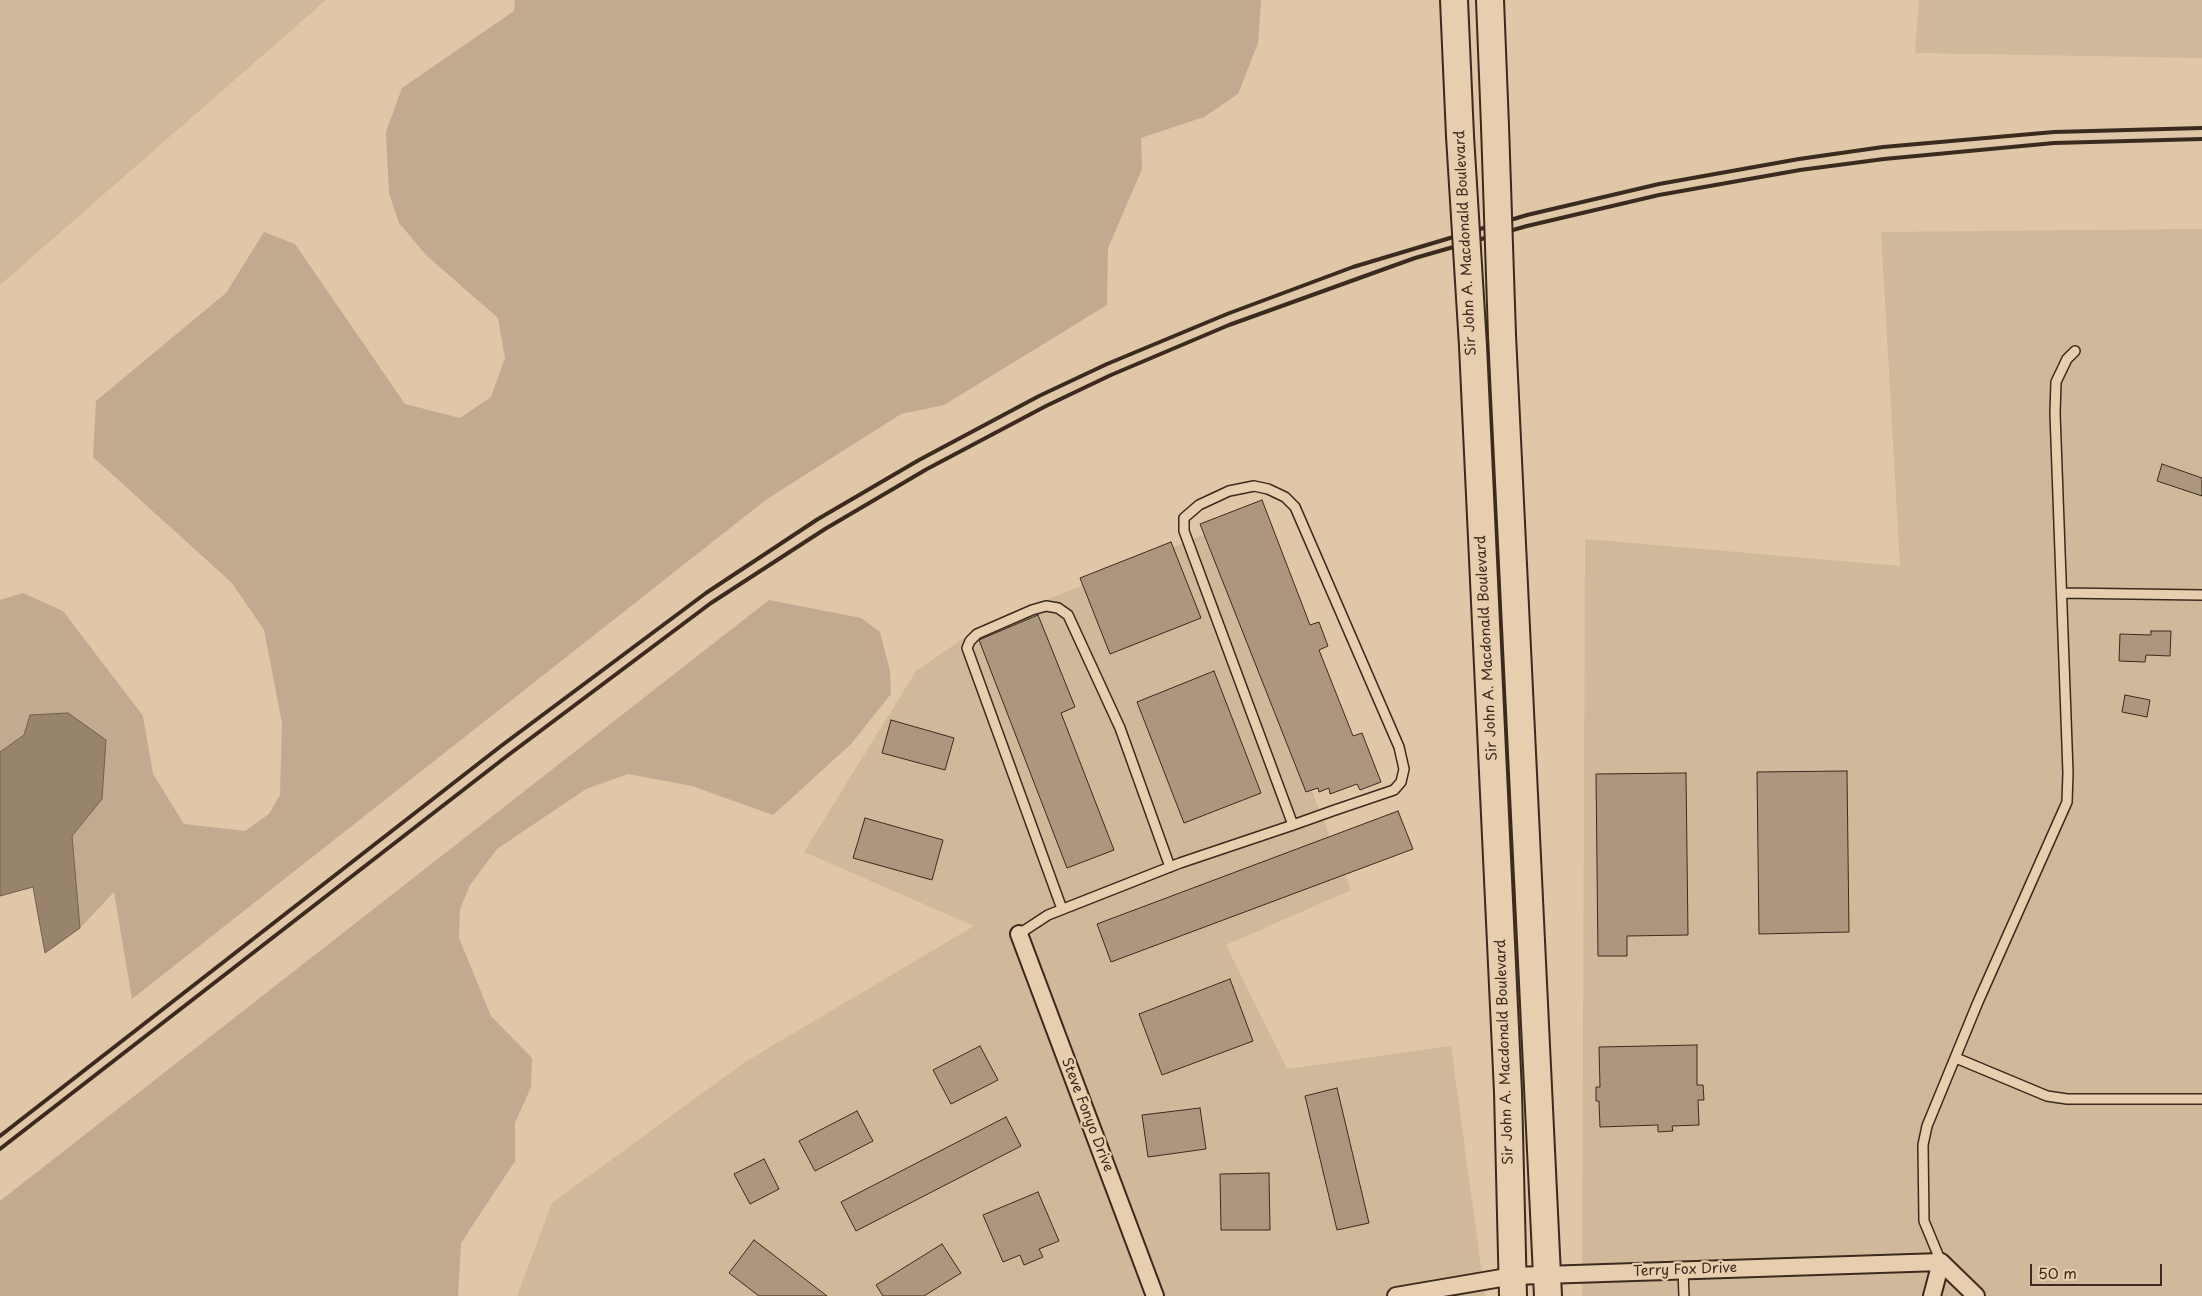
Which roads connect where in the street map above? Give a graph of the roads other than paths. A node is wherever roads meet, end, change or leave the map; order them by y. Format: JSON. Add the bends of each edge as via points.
{"nodes":[{"id":1,"x":1454,"y":0,"type":"edge"},
{"id":2,"x":1490,"y":0,"type":"edge"},
{"id":3,"x":2075,"y":351,"type":"dead end"},
{"id":4,"x":2062,"y":593,"type":"junction"},
{"id":5,"x":2202,"y":595,"type":"edge"},
{"id":6,"x":1292,"y":825,"type":"junction"},
{"id":7,"x":1170,"y":867,"type":"junction"},
{"id":8,"x":1062,"y":909,"type":"junction"},
{"id":9,"x":1019,"y":934,"type":"joint"},
{"id":10,"x":1956,"y":1058,"type":"junction"},
{"id":11,"x":2202,"y":1098,"type":"edge"},
{"id":12,"x":1940,"y":1262,"type":"junction"},
{"id":13,"x":1683,"y":1270,"type":"junction"},
{"id":14,"x":1548,"y":1285,"type":"edge"},
{"id":15,"x":1513,"y":1286,"type":"edge"},
{"id":16,"x":1155,"y":1296,"type":"edge"},
{"id":17,"x":1396,"y":1296,"type":"edge"},
{"id":18,"x":1684,"y":1296,"type":"edge"},
{"id":19,"x":1932,"y":1296,"type":"edge"},
{"id":20,"x":1976,"y":1296,"type":"edge"}],
"edges":[{"from":1,"to":15,"type":"main road","name":"Sir John A. Macdonald Boulevard","bridge":true,"via":[[1508,1092]]},
{"from":2,"to":14,"type":"main road","bridge":true,"via":[[1502,335]]},
{"from":3,"to":4,"type":"lane","via":[[2067,359],[2056,382]]},
{"from":4,"to":5,"type":"lane"},
{"from":4,"to":10,"type":"lane","via":[[2067,802]]},
{"from":6,"to":6,"type":"lane","via":[[1394,790],[1401,782],[1404,769],[1398,747],[1295,507],[1285,497],[1254,486],[1229,491],[1199,505],[1184,518],[1184,530]]},
{"from":6,"to":7,"type":"lane"},
{"from":7,"to":8,"type":"lane"},
{"from":7,"to":8,"type":"lane","via":[[1120,728],[1068,616],[1058,608],[1046,606],[1032,610],[977,634],[967,648]]},
{"from":8,"to":9,"type":"lane","via":[[1030,924]]},
{"from":9,"to":16,"type":"street","name":"Steve Fonyo Drive"},
{"from":10,"to":11,"type":"lane","via":[[2047,1096],[2067,1099]]},
{"from":10,"to":12,"type":"lane","via":[[1927,1126],[1923,1145],[1924,1221]]},
{"from":12,"to":13,"type":"street","name":"Terry Fox Drive"},
{"from":12,"to":19,"type":"street"},
{"from":12,"to":20,"type":"street"},
{"from":13,"to":14,"type":"street","name":"Terry Fox Drive"},
{"from":13,"to":18,"type":"lane"},
{"from":14,"to":15,"type":"street","name":"Terry Fox Drive"},
{"from":15,"to":17,"type":"street","name":"Terry Fox Drive"}]}
